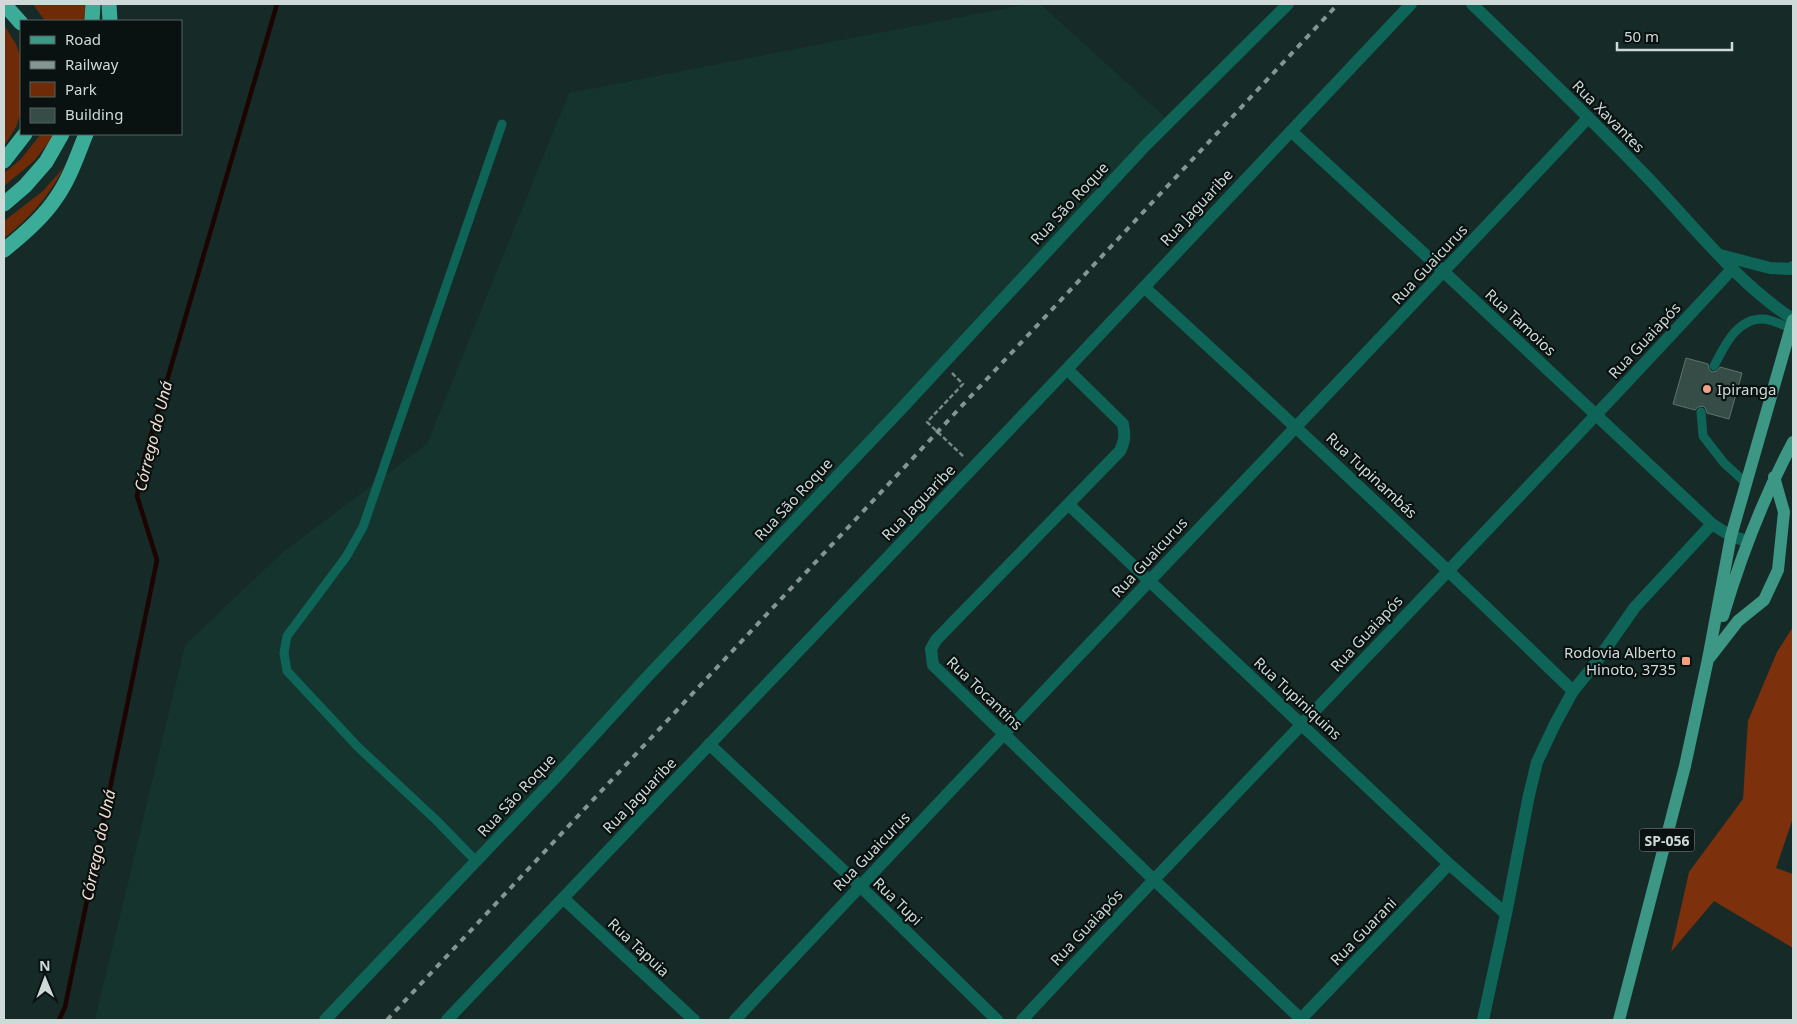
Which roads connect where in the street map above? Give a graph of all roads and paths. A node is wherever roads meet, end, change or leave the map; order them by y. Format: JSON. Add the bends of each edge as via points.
{"nodes":[{"id":1,"x":4,"y":4,"type":"edge"},
{"id":2,"x":94,"y":4,"type":"edge"},
{"id":3,"x":109,"y":4,"type":"edge"},
{"id":4,"x":1288,"y":4,"type":"edge"},
{"id":5,"x":1411,"y":4,"type":"edge"},
{"id":6,"x":1472,"y":4,"type":"edge"},
{"id":7,"x":92,"y":20,"type":"edge"},
{"id":8,"x":110,"y":20,"type":"edge"},
{"id":9,"x":20,"y":22,"type":"edge"},
{"id":10,"x":1588,"y":118,"type":"junction"},
{"id":11,"x":502,"y":124,"type":"dead end"},
{"id":12,"x":1291,"y":131,"type":"junction"},
{"id":13,"x":24,"y":135,"type":"edge"},
{"id":14,"x":61,"y":135,"type":"edge"},
{"id":15,"x":86,"y":135,"type":"edge"},
{"id":16,"x":4,"y":161,"type":"edge"},
{"id":17,"x":4,"y":204,"type":"edge"},
{"id":18,"x":4,"y":250,"type":"edge"},
{"id":19,"x":1720,"y":254,"type":"junction"},
{"id":20,"x":1793,"y":267,"type":"edge"},
{"id":21,"x":1733,"y":268,"type":"junction"},
{"id":22,"x":1444,"y":272,"type":"junction"},
{"id":23,"x":1144,"y":287,"type":"junction"},
{"id":24,"x":1772,"y":305,"type":"junction"},
{"id":25,"x":1764,"y":319,"type":"junction"},
{"id":26,"x":1792,"y":322,"type":"edge"},
{"id":27,"x":1714,"y":366,"type":"dead end"},
{"id":28,"x":1067,"y":369,"type":"junction"},
{"id":29,"x":945,"y":378,"type":"dead end"},
{"id":30,"x":1701,"y":412,"type":"dead end"},
{"id":31,"x":1596,"y":416,"type":"junction"},
{"id":32,"x":1296,"y":426,"type":"junction"},
{"id":33,"x":1793,"y":442,"type":"edge"},
{"id":34,"x":962,"y":456,"type":"dead end"},
{"id":35,"x":1774,"y":477,"type":"junction"},
{"id":36,"x":1746,"y":483,"type":"junction"},
{"id":37,"x":1069,"y":505,"type":"junction"},
{"id":38,"x":1712,"y":524,"type":"junction"},
{"id":39,"x":1731,"y":536,"type":"junction"},
{"id":40,"x":1748,"y":541,"type":"junction"},
{"id":41,"x":1448,"y":569,"type":"junction"},
{"id":42,"x":1150,"y":580,"type":"junction"},
{"id":43,"x":1708,"y":659,"type":"junction"},
{"id":44,"x":1573,"y":691,"type":"junction"},
{"id":45,"x":1302,"y":724,"type":"junction"},
{"id":46,"x":1005,"y":735,"type":"junction"},
{"id":47,"x":710,"y":744,"type":"junction"},
{"id":48,"x":476,"y":861,"type":"junction"},
{"id":49,"x":1449,"y":864,"type":"junction"},
{"id":50,"x":1153,"y":879,"type":"junction"},
{"id":51,"x":860,"y":886,"type":"junction"},
{"id":52,"x":563,"y":898,"type":"junction"},
{"id":53,"x":1506,"y":914,"type":"junction"},
{"id":54,"x":325,"y":1020,"type":"edge"},
{"id":55,"x":447,"y":1020,"type":"edge"},
{"id":56,"x":694,"y":1020,"type":"edge"},
{"id":57,"x":735,"y":1020,"type":"edge"},
{"id":58,"x":997,"y":1020,"type":"edge"},
{"id":59,"x":1022,"y":1020,"type":"edge"},
{"id":60,"x":1301,"y":1020,"type":"edge"},
{"id":61,"x":1483,"y":1020,"type":"edge"},
{"id":62,"x":1619,"y":1020,"type":"edge"}],
"edges":[{"from":1,"to":9,"type":"highway"},
{"from":2,"to":7,"type":"highway"},
{"from":3,"to":8,"type":"highway"},
{"from":4,"to":48,"type":"street","name":"Rua São Roque","via":[[1138,153]]},
{"from":5,"to":12,"type":"street","name":"Rua Jaguaribe"},
{"from":6,"to":10,"type":"street","name":"Rua Xavantes"},
{"from":10,"to":19,"type":"street","name":"Rua Xavantes"},
{"from":10,"to":22,"type":"street","name":"Rua Guaicurus"},
{"from":11,"to":48,"type":"lane","via":[[363,527],[346,557],[287,636],[284,653],[287,671],[358,747]]},
{"from":12,"to":22,"type":"street","name":"Rua Tamoios"},
{"from":12,"to":23,"type":"street","name":"Rua Jaguaribe"},
{"from":13,"to":16,"type":"highway"},
{"from":14,"to":17,"type":"highway","via":[[46,162]]},
{"from":15,"to":18,"type":"highway","via":[[71,172],[56,198]]},
{"from":19,"to":20,"type":"street","via":[[1770,268]]},
{"from":19,"to":21,"type":"street","name":"Rua Xavantes"},
{"from":21,"to":24,"type":"street","name":"Rua Xavantes"},
{"from":21,"to":31,"type":"street","name":"Rua Guaiapós"},
{"from":22,"to":31,"type":"street","name":"Rua Tamoios"},
{"from":22,"to":32,"type":"street","name":"Rua Guaicurus"},
{"from":23,"to":28,"type":"street","name":"Rua Jaguaribe"},
{"from":23,"to":32,"type":"street","name":"Rua Tupinambás"},
{"from":24,"to":25,"type":"lane"},
{"from":24,"to":26,"type":"street","name":"Rua Xavantes"},
{"from":25,"to":26,"type":"lane"},
{"from":25,"to":27,"type":"lane","via":[[1740,327],[1729,338]]},
{"from":26,"to":36,"type":"main road","number":"SP-056"},
{"from":28,"to":37,"type":"street","name":"Rua Tocantins","via":[[1123,424],[1125,436],[1120,452]]},
{"from":28,"to":47,"type":"street","name":"Rua Jaguaribe"},
{"from":29,"to":34,"type":"path","via":[[951,372],[964,384],[927,422]]},
{"from":30,"to":36,"type":"lane","via":[[1703,436],[1724,463]]},
{"from":31,"to":38,"type":"street","name":"Rua Tamoios"},
{"from":31,"to":41,"type":"street","name":"Rua Guaiapós"},
{"from":32,"to":41,"type":"street","name":"Rua Tupinambás"},
{"from":32,"to":42,"type":"street","name":"Rua Guaicurus"},
{"from":33,"to":35,"type":"main road","number":"SP-056"},
{"from":35,"to":40,"type":"main road","number":"SP-056"},
{"from":35,"to":43,"type":"main road","via":[[1784,512],[1778,570],[1764,600],[1738,621]]},
{"from":36,"to":39,"type":"main road","number":"SP-056"},
{"from":37,"to":42,"type":"street","name":"Rua Tupiniquins"},
{"from":37,"to":46,"type":"street","name":"Rua Tocantins","via":[[930,649],[933,665]]},
{"from":38,"to":39,"type":"street","name":"Rua Tamoios"},
{"from":38,"to":44,"type":"street","via":[[1635,607]]},
{"from":39,"to":40,"type":"street","name":"Rua Tamoios"},
{"from":39,"to":43,"type":"main road","number":"SP-056"},
{"from":40,"to":43,"type":"main road","number":"SP-056"},
{"from":41,"to":44,"type":"street","name":"Rua Tupinambás"},
{"from":41,"to":45,"type":"street","name":"Rua Guaiapós"},
{"from":42,"to":45,"type":"street","name":"Rua Tupiniquins"},
{"from":42,"to":46,"type":"street","name":"Rua Guaicurus"},
{"from":43,"to":62,"type":"main road","number":"SP-056","via":[[1669,833]]},
{"from":44,"to":53,"type":"street","via":[[1537,762]]},
{"from":45,"to":49,"type":"street","name":"Rua Tupiniquins"},
{"from":45,"to":50,"type":"street","name":"Rua Guaiapós"},
{"from":46,"to":50,"type":"street","name":"Rua Tocantins"},
{"from":46,"to":51,"type":"street","name":"Rua Guaicurus"},
{"from":47,"to":51,"type":"street","name":"Rua Tupi"},
{"from":47,"to":52,"type":"street","name":"Rua Jaguaribe"},
{"from":48,"to":54,"type":"street","name":"Rua São Roque"},
{"from":49,"to":53,"type":"street","name":"Rua Tupiniquins"},
{"from":49,"to":60,"type":"street","name":"Rua Guarani"},
{"from":50,"to":59,"type":"street","name":"Rua Guaiapós"},
{"from":50,"to":60,"type":"street","name":"Rua Tocantins"},
{"from":51,"to":57,"type":"street","name":"Rua Guaicurus"},
{"from":51,"to":58,"type":"street","name":"Rua Tupi"},
{"from":52,"to":55,"type":"street","name":"Rua Jaguaribe"},
{"from":52,"to":56,"type":"street","name":"Rua Tapuia"},
{"from":53,"to":61,"type":"street"}]}
